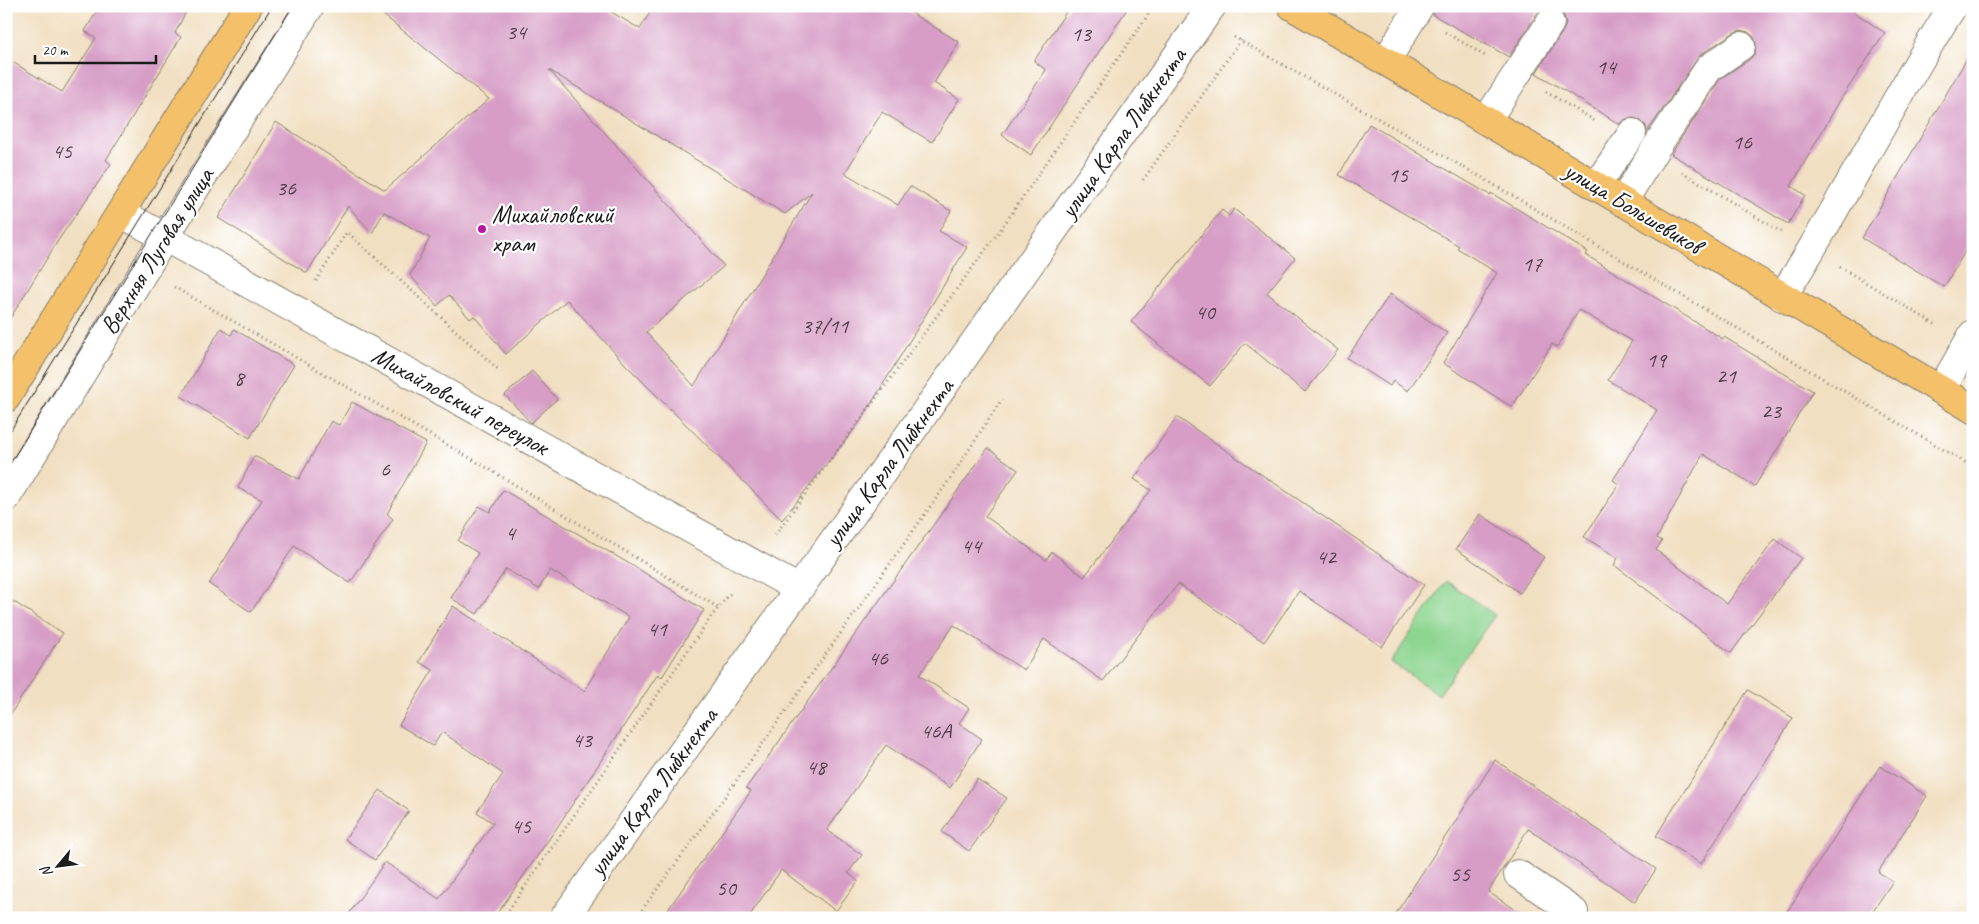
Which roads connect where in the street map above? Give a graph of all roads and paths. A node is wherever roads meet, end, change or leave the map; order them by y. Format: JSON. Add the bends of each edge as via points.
{"nodes":[{"id":1,"x":248,"y":6,"type":"edge"},
{"id":2,"x":310,"y":6,"type":"edge"},
{"id":3,"x":1154,"y":6,"type":"edge"},
{"id":4,"x":1292,"y":6,"type":"edge"},
{"id":5,"x":1953,"y":6,"type":"edge"},
{"id":6,"x":1417,"y":11,"type":"edge"},
{"id":7,"x":1208,"y":13,"type":"edge"},
{"id":8,"x":1550,"y":23,"type":"dead end"},
{"id":9,"x":1241,"y":40,"type":"junction"},
{"id":10,"x":1741,"y":46,"type":"dead end"},
{"id":11,"x":1386,"y":61,"type":"junction"},
{"id":12,"x":1516,"y":74,"type":"junction"},
{"id":13,"x":1486,"y":121,"type":"junction"},
{"id":14,"x":1630,"y":136,"type":"joint"},
{"id":15,"x":1652,"y":154,"type":"junction"},
{"id":16,"x":1142,"y":180,"type":"dead end"},
{"id":17,"x":1596,"y":186,"type":"junction"},
{"id":18,"x":1623,"y":202,"type":"junction"},
{"id":19,"x":121,"y":213,"type":"junction"},
{"id":20,"x":164,"y":238,"type":"junction"},
{"id":21,"x":1812,"y":250,"type":"junction"},
{"id":22,"x":166,"y":282,"type":"dead end"},
{"id":23,"x":1782,"y":297,"type":"junction"},
{"id":24,"x":296,"y":310,"type":"junction"},
{"id":25,"x":1970,"y":339,"type":"edge"},
{"id":26,"x":498,"y":369,"type":"dead end"},
{"id":27,"x":1940,"y":390,"type":"junction"},
{"id":28,"x":6,"y":398,"type":"edge"},
{"id":29,"x":1002,"y":399,"type":"dead end"},
{"id":30,"x":1973,"y":409,"type":"edge"},
{"id":31,"x":1973,"y":467,"type":"edge"},
{"id":32,"x":6,"y":498,"type":"edge"},
{"id":33,"x":754,"y":564,"type":"junction"},
{"id":34,"x":799,"y":589,"type":"junction"},
{"id":35,"x":719,"y":608,"type":"junction"},
{"id":36,"x":1518,"y":874,"type":"dead end"},
{"id":37,"x":506,"y":914,"type":"dead end"},
{"id":38,"x":564,"y":918,"type":"edge"},
{"id":39,"x":636,"y":918,"type":"edge"},
{"id":40,"x":1571,"y":918,"type":"edge"}],
"edges":[{"from":1,"to":19,"type":"main road","name":"Верхняя Луговая улица"},
{"from":2,"to":20,"type":"street","name":"Верхняя Луговая улица"},
{"from":3,"to":33,"type":"path","via":[[1001,229]]},
{"from":4,"to":11,"type":"main road","name":"улица Большевиков"},
{"from":5,"to":21,"type":"street","via":[[1919,59]]},
{"from":6,"to":11,"type":"street"},
{"from":6,"to":12,"type":"path"},
{"from":7,"to":9,"type":"path"},
{"from":7,"to":34,"type":"street","name":"улица Карла Либкнехта"},
{"from":8,"to":12,"type":"street"},
{"from":9,"to":16,"type":"path"},
{"from":9,"to":31,"type":"path","via":[[1488,181]]},
{"from":10,"to":15,"type":"street","via":[[1709,68]]},
{"from":11,"to":13,"type":"main road","name":"улица Большевиков"},
{"from":12,"to":13,"type":"street"},
{"from":12,"to":14,"type":"path"},
{"from":13,"to":17,"type":"main road","name":"улица Большевиков"},
{"from":14,"to":17,"type":"street"},
{"from":15,"to":18,"type":"street"},
{"from":15,"to":21,"type":"path"},
{"from":17,"to":18,"type":"main road","name":"улица Большевиков"},
{"from":18,"to":23,"type":"main road","name":"улица Большевиков"},
{"from":19,"to":20,"type":"street","name":"Михайловский переулок"},
{"from":19,"to":28,"type":"main road","name":"Верхняя Луговая улица"},
{"from":20,"to":24,"type":"street","name":"Михайловский переулок"},
{"from":20,"to":32,"type":"street","name":"Верхняя Луговая улица"},
{"from":21,"to":23,"type":"street"},
{"from":21,"to":25,"type":"path"},
{"from":22,"to":35,"type":"path"},
{"from":23,"to":27,"type":"main road","name":"улица Большевиков"},
{"from":24,"to":26,"type":"path","via":[[347,232]]},
{"from":24,"to":33,"type":"street","name":"Михайловский переулок"},
{"from":25,"to":27,"type":"street"},
{"from":27,"to":30,"type":"main road","name":"улица Большевиков"},
{"from":29,"to":39,"type":"path","via":[[947,484]]},
{"from":33,"to":34,"type":"street","name":"Михайловский переулок"},
{"from":33,"to":35,"type":"path"},
{"from":34,"to":38,"type":"street","name":"улица Карла Либкнехта"},
{"from":35,"to":37,"type":"path"},
{"from":36,"to":40,"type":"street","via":[[1574,912]]}]}
